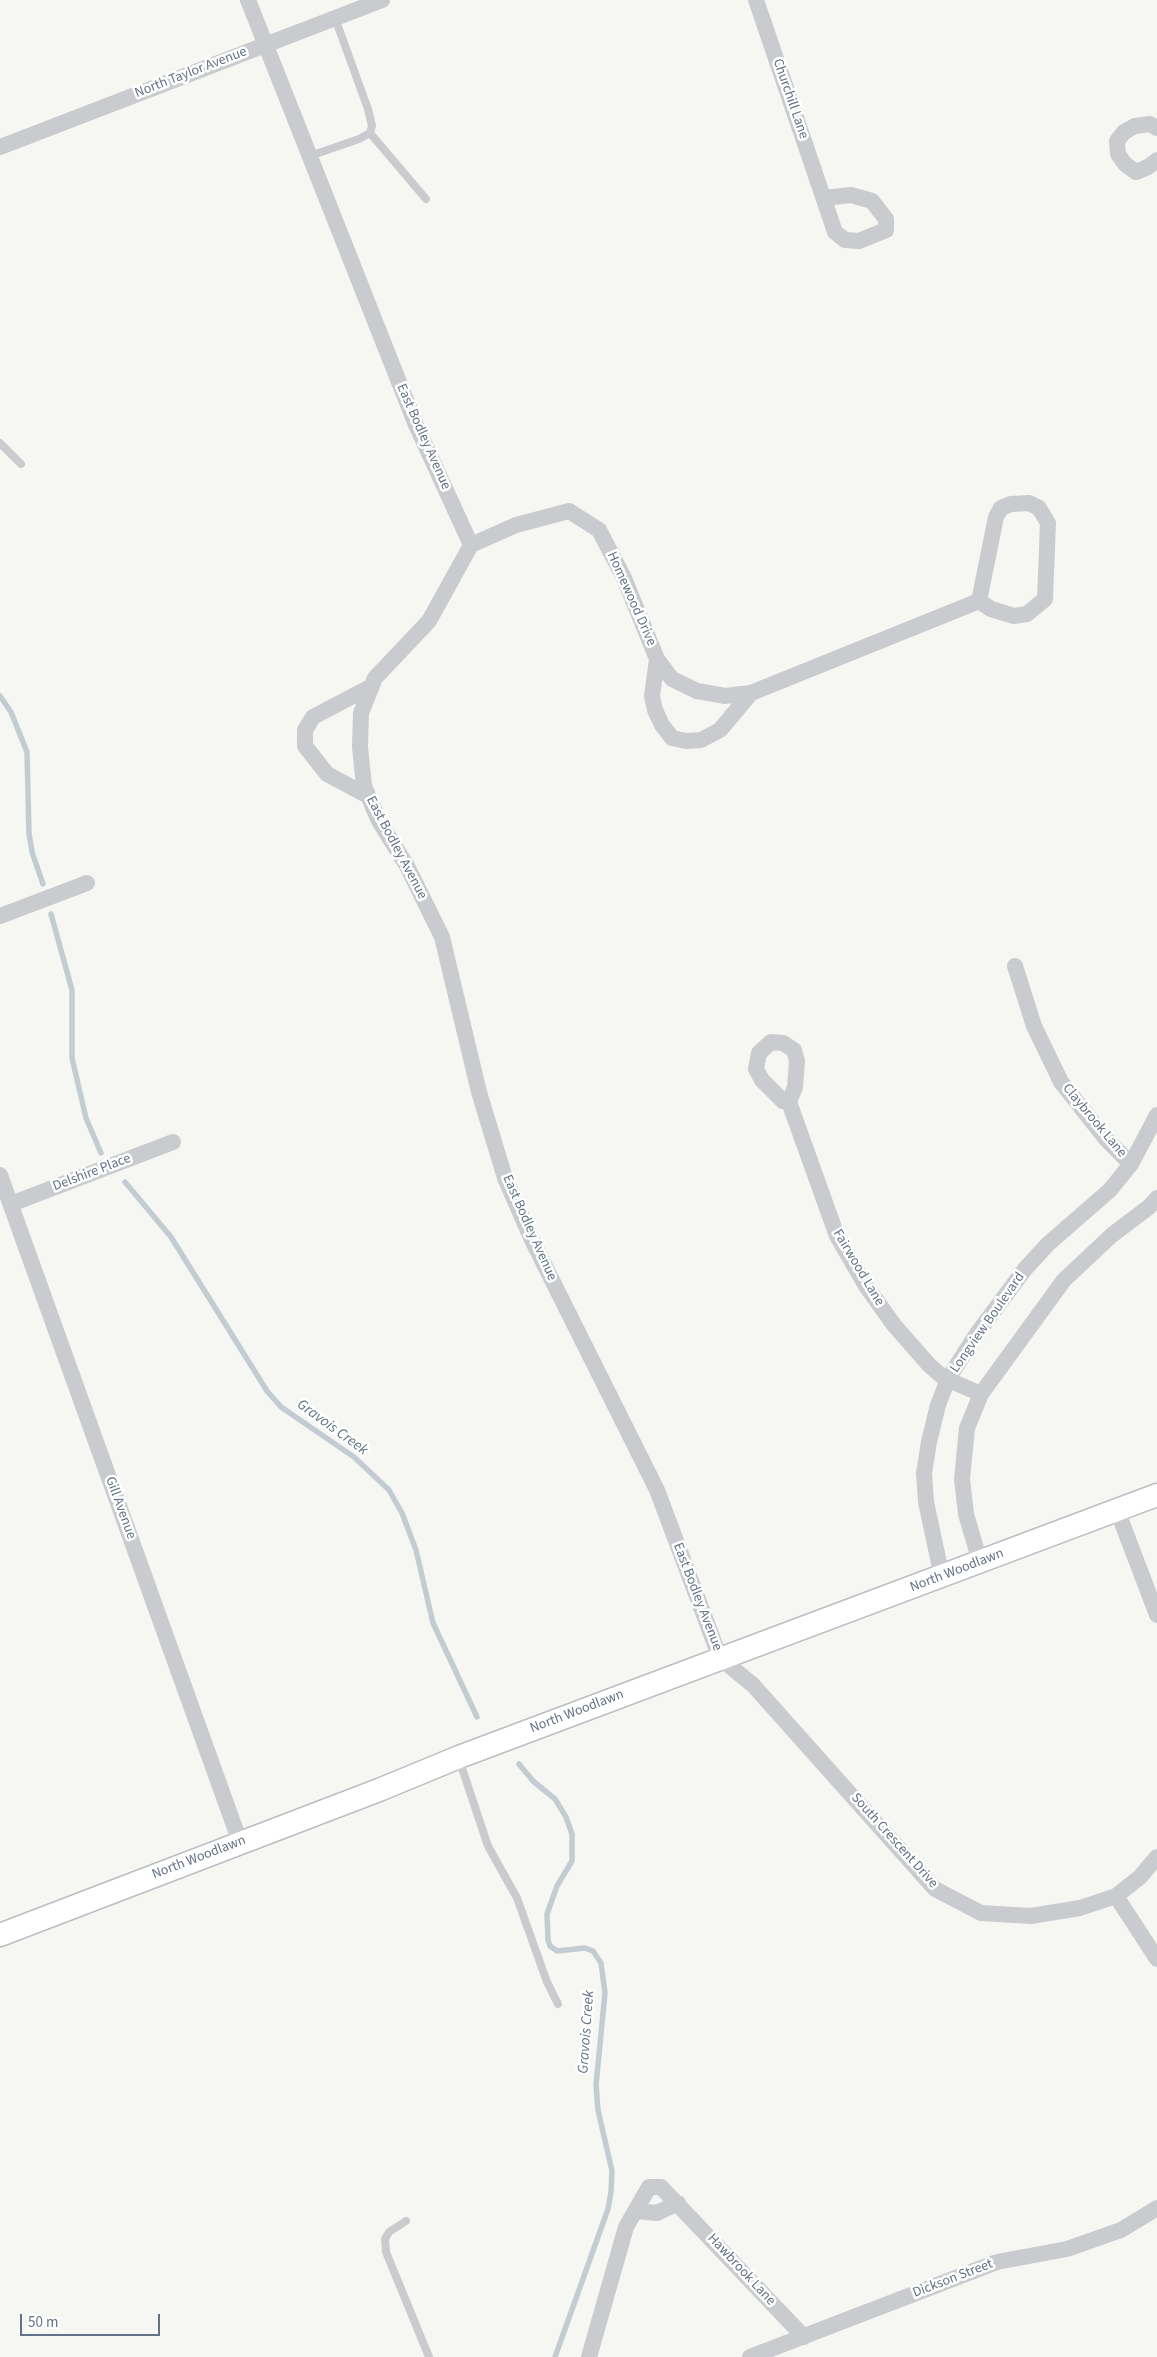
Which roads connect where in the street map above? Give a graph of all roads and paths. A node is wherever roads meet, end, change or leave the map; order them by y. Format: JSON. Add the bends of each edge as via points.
{"nodes":[{"id":1,"x":248,"y":0,"type":"edge"},
{"id":2,"x":382,"y":0,"type":"edge"},
{"id":3,"x":756,"y":0,"type":"edge"},
{"id":4,"x":335,"y":18,"type":"junction"},
{"id":5,"x":265,"y":44,"type":"junction"},
{"id":6,"x":1157,"y":128,"type":"edge"},
{"id":7,"x":370,"y":133,"type":"junction"},
{"id":8,"x":0,"y":147,"type":"edge"},
{"id":9,"x":310,"y":156,"type":"junction"},
{"id":10,"x":1157,"y":160,"type":"edge"},
{"id":11,"x":824,"y":198,"type":"dead end"},
{"id":12,"x":426,"y":199,"type":"dead end"},
{"id":13,"x":0,"y":443,"type":"edge"},
{"id":14,"x":21,"y":464,"type":"dead end"},
{"id":15,"x":471,"y":545,"type":"junction"},
{"id":16,"x":979,"y":601,"type":"junction"},
{"id":17,"x":657,"y":659,"type":"junction"},
{"id":18,"x":372,"y":686,"type":"junction"},
{"id":19,"x":752,"y":693,"type":"junction"},
{"id":20,"x":368,"y":796,"type":"junction"},
{"id":21,"x":87,"y":883,"type":"dead end"},
{"id":22,"x":0,"y":916,"type":"edge"},
{"id":23,"x":1016,"y":966,"type":"dead end"},
{"id":24,"x":789,"y":1102,"type":"dead end"},
{"id":25,"x":1157,"y":1115,"type":"edge"},
{"id":26,"x":173,"y":1142,"type":"dead end"},
{"id":27,"x":1131,"y":1164,"type":"junction"},
{"id":28,"x":0,"y":1175,"type":"edge"},
{"id":29,"x":1157,"y":1198,"type":"edge"},
{"id":30,"x":11,"y":1204,"type":"junction"},
{"id":31,"x":948,"y":1380,"type":"junction"},
{"id":32,"x":981,"y":1394,"type":"junction"},
{"id":33,"x":1157,"y":1495,"type":"edge"},
{"id":34,"x":1116,"y":1510,"type":"junction"},
{"id":35,"x":980,"y":1562,"type":"junction"},
{"id":36,"x":942,"y":1577,"type":"junction"},
{"id":37,"x":1157,"y":1615,"type":"edge"},
{"id":38,"x":720,"y":1658,"type":"junction"},
{"id":39,"x":458,"y":1757,"type":"junction"},
{"id":40,"x":240,"y":1842,"type":"junction"},
{"id":41,"x":1157,"y":1857,"type":"edge"},
{"id":42,"x":1116,"y":1896,"type":"junction"},
{"id":43,"x":0,"y":1935,"type":"edge"},
{"id":44,"x":1157,"y":1959,"type":"edge"},
{"id":45,"x":558,"y":2004,"type":"dead end"},
{"id":46,"x":678,"y":2204,"type":"junction"},
{"id":47,"x":1157,"y":2208,"type":"edge"},
{"id":48,"x":635,"y":2211,"type":"junction"},
{"id":49,"x":406,"y":2222,"type":"dead end"},
{"id":50,"x":804,"y":2337,"type":"junction"},
{"id":51,"x":429,"y":2357,"type":"edge"},
{"id":52,"x":590,"y":2357,"type":"edge"},
{"id":53,"x":750,"y":2357,"type":"edge"}],
"edges":[{"from":1,"to":5,"type":"street","name":"East Bodley Avenue"},
{"from":2,"to":4,"type":"street","name":"North Taylor Avenue"},
{"from":3,"to":11,"type":"street","name":"Churchill Lane"},
{"from":4,"to":5,"type":"street","name":"North Taylor Avenue"},
{"from":4,"to":7,"type":"lane","via":[[368,109],[372,126]]},
{"from":5,"to":8,"type":"street","name":"North Taylor Avenue"},
{"from":5,"to":9,"type":"street","name":"East Bodley Avenue"},
{"from":6,"to":10,"type":"street","via":[[1150,124],[1135,126],[1118,140],[1118,154],[1136,172]]},
{"from":7,"to":9,"type":"lane"},
{"from":7,"to":12,"type":"lane"},
{"from":9,"to":15,"type":"street","name":"East Bodley Avenue","via":[[416,425]]},
{"from":13,"to":14,"type":"lane"},
{"from":15,"to":17,"type":"street","name":"Homewood Drive","via":[[516,525],[569,511],[599,530],[624,578]]},
{"from":15,"to":18,"type":"street","name":"East Bodley Avenue","via":[[429,621]]},
{"from":16,"to":16,"type":"street","via":[[991,609],[1014,616],[1028,614],[1045,599],[1048,522],[1039,508],[1029,503],[1000,508]]},
{"from":16,"to":19,"type":"street","name":"Homewood Drive"},
{"from":17,"to":19,"type":"street","name":"Homewood Drive","via":[[672,679],[697,692],[725,696]]},
{"from":17,"to":19,"type":"street","name":"Homewood Drive","via":[[652,696],[662,725],[672,738],[701,740],[720,730]]},
{"from":18,"to":20,"type":"street","name":"East Bodley Avenue","via":[[361,713],[360,747]]},
{"from":18,"to":20,"type":"street","via":[[313,717],[305,730],[305,746],[327,774]]},
{"from":20,"to":38,"type":"street","name":"East Bodley Avenue","via":[[442,937],[479,1092],[505,1178],[533,1242],[657,1490]]},
{"from":21,"to":22,"type":"street"},
{"from":23,"to":27,"type":"street","name":"Claybrook Lane","via":[[1034,1026],[1061,1082],[1106,1139]]},
{"from":24,"to":31,"type":"street","name":"Fairwood Lane","via":[[837,1236],[866,1286],[894,1325],[928,1365]]},
{"from":25,"to":27,"type":"street","name":"Longview Boulevard"},
{"from":26,"to":30,"type":"street","name":"Delshire Place"},
{"from":27,"to":31,"type":"street","name":"Longview Boulevard","via":[[1110,1190],[1048,1244],[1025,1269],[976,1335]]},
{"from":28,"to":30,"type":"street","name":"Gill Avenue"},
{"from":29,"to":32,"type":"street","via":[[1064,1280]]},
{"from":30,"to":40,"type":"street","name":"Gill Avenue"},
{"from":31,"to":32,"type":"street","name":"Fairwood Lane"},
{"from":31,"to":36,"type":"street","name":"Longview Boulevard","via":[[938,1405],[924,1473],[926,1502]]},
{"from":32,"to":35,"type":"street","via":[[967,1428],[962,1479],[966,1514]]},
{"from":33,"to":34,"type":"street","name":"North Woodlawn"},
{"from":34,"to":35,"type":"street","name":"North Woodlawn"},
{"from":34,"to":37,"type":"street"},
{"from":35,"to":36,"type":"street","name":"North Woodlawn"},
{"from":36,"to":38,"type":"street","name":"North Woodlawn"},
{"from":38,"to":39,"type":"street","name":"North Woodlawn"},
{"from":38,"to":42,"type":"street","name":"South Crescent Drive","via":[[752,1685],[935,1889],[980,1913],[1031,1916],[1080,1908]]},
{"from":39,"to":40,"type":"street","name":"North Woodlawn"},
{"from":39,"to":45,"type":"lane","via":[[488,1846],[517,1898]]},
{"from":40,"to":43,"type":"street","name":"North Woodlawn"},
{"from":41,"to":42,"type":"street","name":"South Crescent Drive","via":[[1140,1877]]},
{"from":42,"to":44,"type":"street"},
{"from":46,"to":48,"type":"street","via":[[657,2213]]},
{"from":46,"to":48,"type":"street","name":"Hawbrook Lane","via":[[661,2187],[649,2188]]},
{"from":46,"to":50,"type":"street","name":"Hawbrook Lane"},
{"from":47,"to":50,"type":"street","name":"Dickson Street","via":[[1121,2230],[1067,2249],[997,2262]]},
{"from":48,"to":52,"type":"street","name":"Hawbrook Lane","via":[[626,2227]]},
{"from":49,"to":51,"type":"lane","via":[[389,2232],[385,2239],[386,2252]]},
{"from":50,"to":53,"type":"street","name":"Dickson Street"}]}
